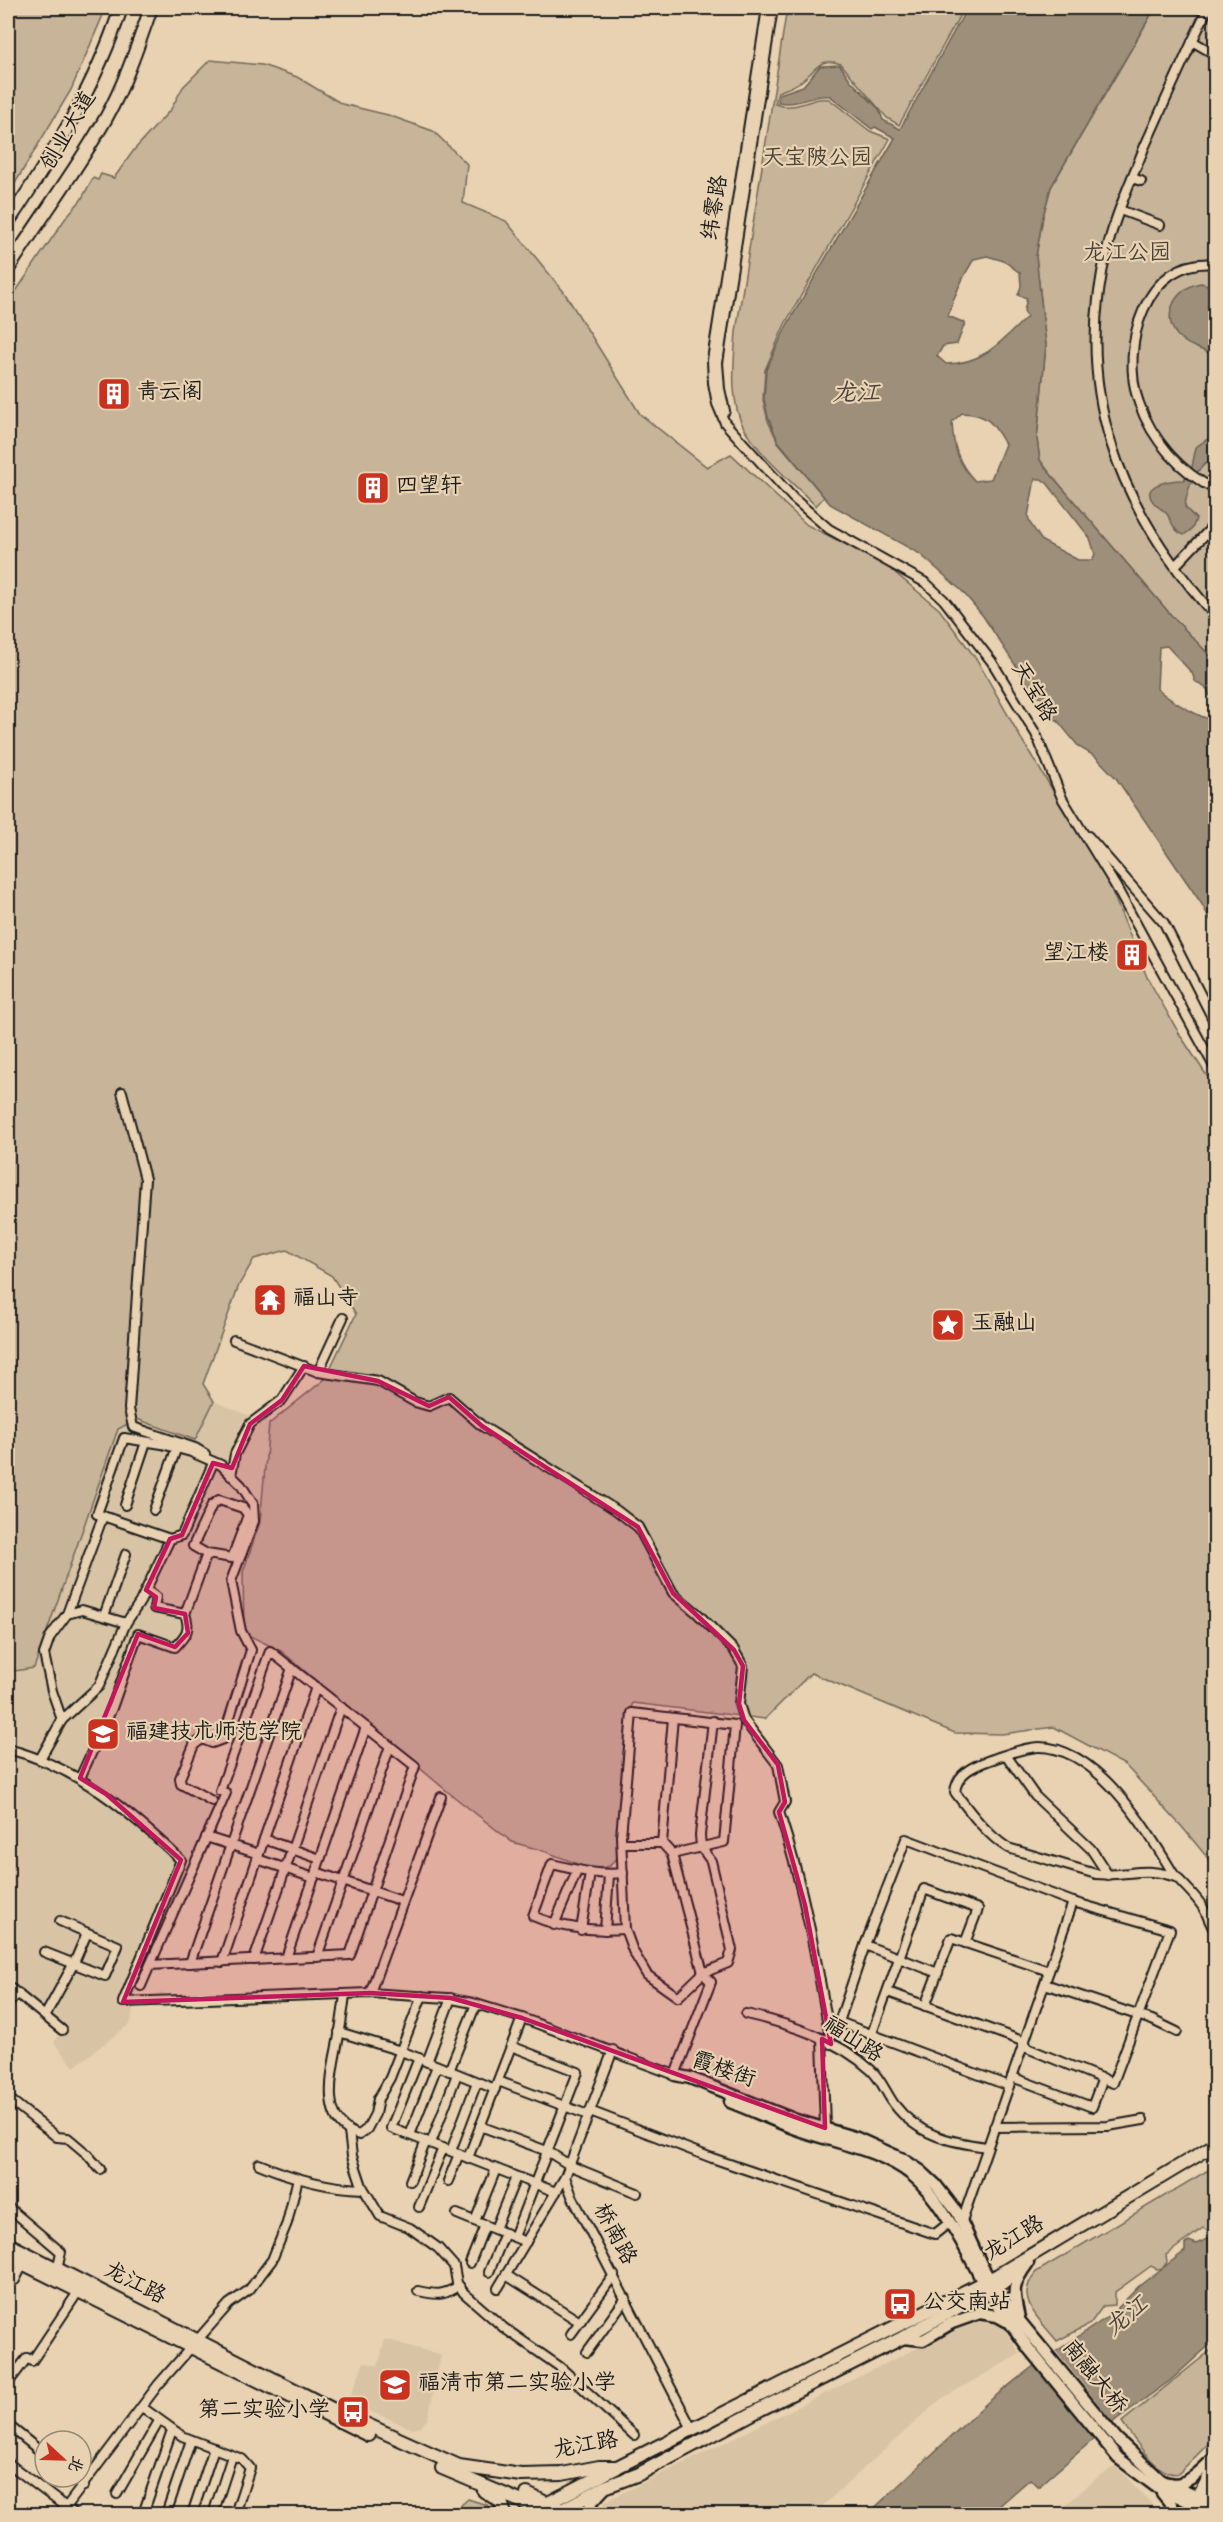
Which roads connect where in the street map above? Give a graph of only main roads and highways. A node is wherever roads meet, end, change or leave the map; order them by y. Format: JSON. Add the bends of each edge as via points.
{"nodes":[{"id":1,"x":122,"y":8,"type":"edge"},
{"id":2,"x":151,"y":8,"type":"edge"},
{"id":3,"x":8,"y":222,"type":"edge"},
{"id":4,"x":8,"y":269,"type":"edge"},
{"id":5,"x":1215,"y":2144,"type":"edge"},
{"id":6,"x":1215,"y":2154,"type":"edge"},
{"id":7,"x":8,"y":2244,"type":"edge"},
{"id":8,"x":8,"y":2256,"type":"edge"},
{"id":9,"x":988,"y":2285,"type":"junction"},
{"id":10,"x":193,"y":2344,"type":"junction"},
{"id":11,"x":1215,"y":2464,"type":"edge"},
{"id":12,"x":459,"y":2466,"type":"junction"},
{"id":13,"x":617,"y":2467,"type":"junction"},
{"id":14,"x":469,"y":2479,"type":"junction"},
{"id":15,"x":1215,"y":2487,"type":"edge"},
{"id":16,"x":1199,"y":2507,"type":"edge"},
{"id":17,"x":550,"y":2511,"type":"edge"},
{"id":18,"x":505,"y":2514,"type":"edge"}],
"edges":[{"from":1,"to":3,"type":"main road","name":"创业大道","via":[[97,72],[74,116]]},
{"from":2,"to":4,"type":"main road","name":"创业大道","via":[[107,116]]},
{"from":5,"to":9,"type":"main road","name":"龙江路"},
{"from":6,"to":9,"type":"main road","name":"龙江路"},
{"from":7,"to":10,"type":"main road","name":"龙江路"},
{"from":8,"to":10,"type":"main road","name":"龙江路"},
{"from":9,"to":13,"type":"main road","name":"龙江路"},
{"from":9,"to":17,"type":"main road","name":"龙江路","via":[[902,2338],[639,2475]]},
{"from":10,"to":12,"type":"main road","name":"龙江路"},
{"from":10,"to":14,"type":"main road","name":"龙江路","via":[[327,2416]]},
{"from":11,"to":16,"type":"main road"},
{"from":12,"to":13,"type":"main road","name":"龙江路","via":[[521,2475]]},
{"from":12,"to":17,"type":"main road"},
{"from":13,"to":17,"type":"main road"},
{"from":14,"to":17,"type":"main road","name":"龙江路"},
{"from":14,"to":18,"type":"main road","via":[[501,2502]]},
{"from":15,"to":16,"type":"main road"}]}
